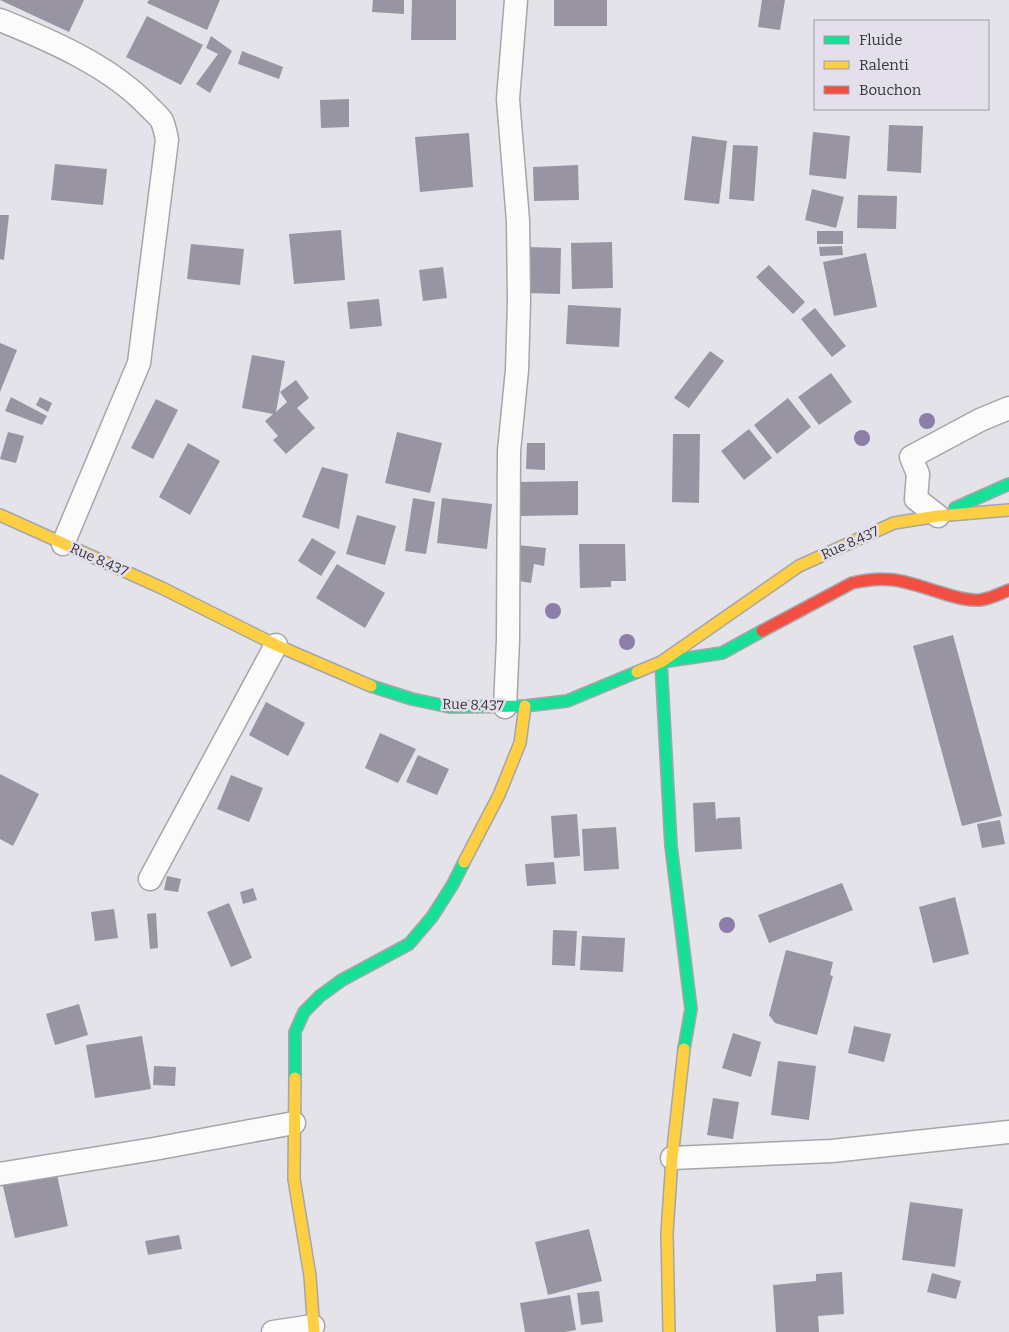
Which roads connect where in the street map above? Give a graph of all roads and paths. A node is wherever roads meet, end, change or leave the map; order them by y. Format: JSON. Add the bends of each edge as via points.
{"nodes":[{"id":1,"x":516,"y":0,"type":"edge"},
{"id":2,"x":0,"y":20,"type":"edge"},
{"id":3,"x":1009,"y":408,"type":"edge"},
{"id":4,"x":1009,"y":484,"type":"edge"},
{"id":5,"x":1009,"y":510,"type":"edge"},
{"id":6,"x":0,"y":515,"type":"edge"},
{"id":7,"x":938,"y":516,"type":"junction"},
{"id":8,"x":63,"y":544,"type":"junction"},
{"id":9,"x":1009,"y":590,"type":"edge"},
{"id":10,"x":276,"y":646,"type":"junction"},
{"id":11,"x":660,"y":662,"type":"junction"},
{"id":12,"x":515,"y":706,"type":"junction"},
{"id":13,"x":150,"y":879,"type":"dead end"},
{"id":14,"x":294,"y":1123,"type":"junction"},
{"id":15,"x":1009,"y":1132,"type":"edge"},
{"id":16,"x":672,"y":1158,"type":"junction"},
{"id":17,"x":0,"y":1174,"type":"edge"},
{"id":18,"x":314,"y":1329,"type":"edge"},
{"id":19,"x":273,"y":1332,"type":"edge"},
{"id":20,"x":669,"y":1332,"type":"edge"}],
"edges":[{"from":1,"to":12,"type":"street","via":[[508,98],[518,221],[519,301],[517,370],[509,451],[508,640]]},
{"from":2,"to":8,"type":"street","via":[[93,64],[139,97],[161,121],[167,140],[139,363]]},
{"from":3,"to":7,"type":"street","via":[[911,457],[918,474],[916,499]]},
{"from":4,"to":7,"type":"street","name":"Rue 8.437"},
{"from":5,"to":7,"type":"street","name":"Rue 8.437"},
{"from":6,"to":8,"type":"street","name":"Rue 8.437"},
{"from":7,"to":11,"type":"street","name":"Rue 8.437","via":[[894,523],[799,566]]},
{"from":8,"to":10,"type":"street","name":"Rue 8.437","via":[[162,588]]},
{"from":9,"to":11,"type":"street","via":[[977,600],[885,578],[868,578],[852,583],[722,653]]},
{"from":10,"to":12,"type":"street","name":"Rue 8.437","via":[[412,699],[450,707]]},
{"from":10,"to":13,"type":"street"},
{"from":11,"to":12,"type":"street","name":"Rue 8.437","via":[[567,700]]},
{"from":11,"to":16,"type":"street","via":[[671,846],[691,1009]]},
{"from":12,"to":14,"type":"street","via":[[520,743],[499,795],[432,917],[409,944],[342,980],[304,1012],[295,1032]]},
{"from":14,"to":17,"type":"street"},
{"from":14,"to":18,"type":"street","via":[[294,1179],[310,1276]]},
{"from":15,"to":16,"type":"street","via":[[832,1151]]},
{"from":16,"to":20,"type":"street","via":[[667,1233]]},
{"from":18,"to":19,"type":"street"}]}
